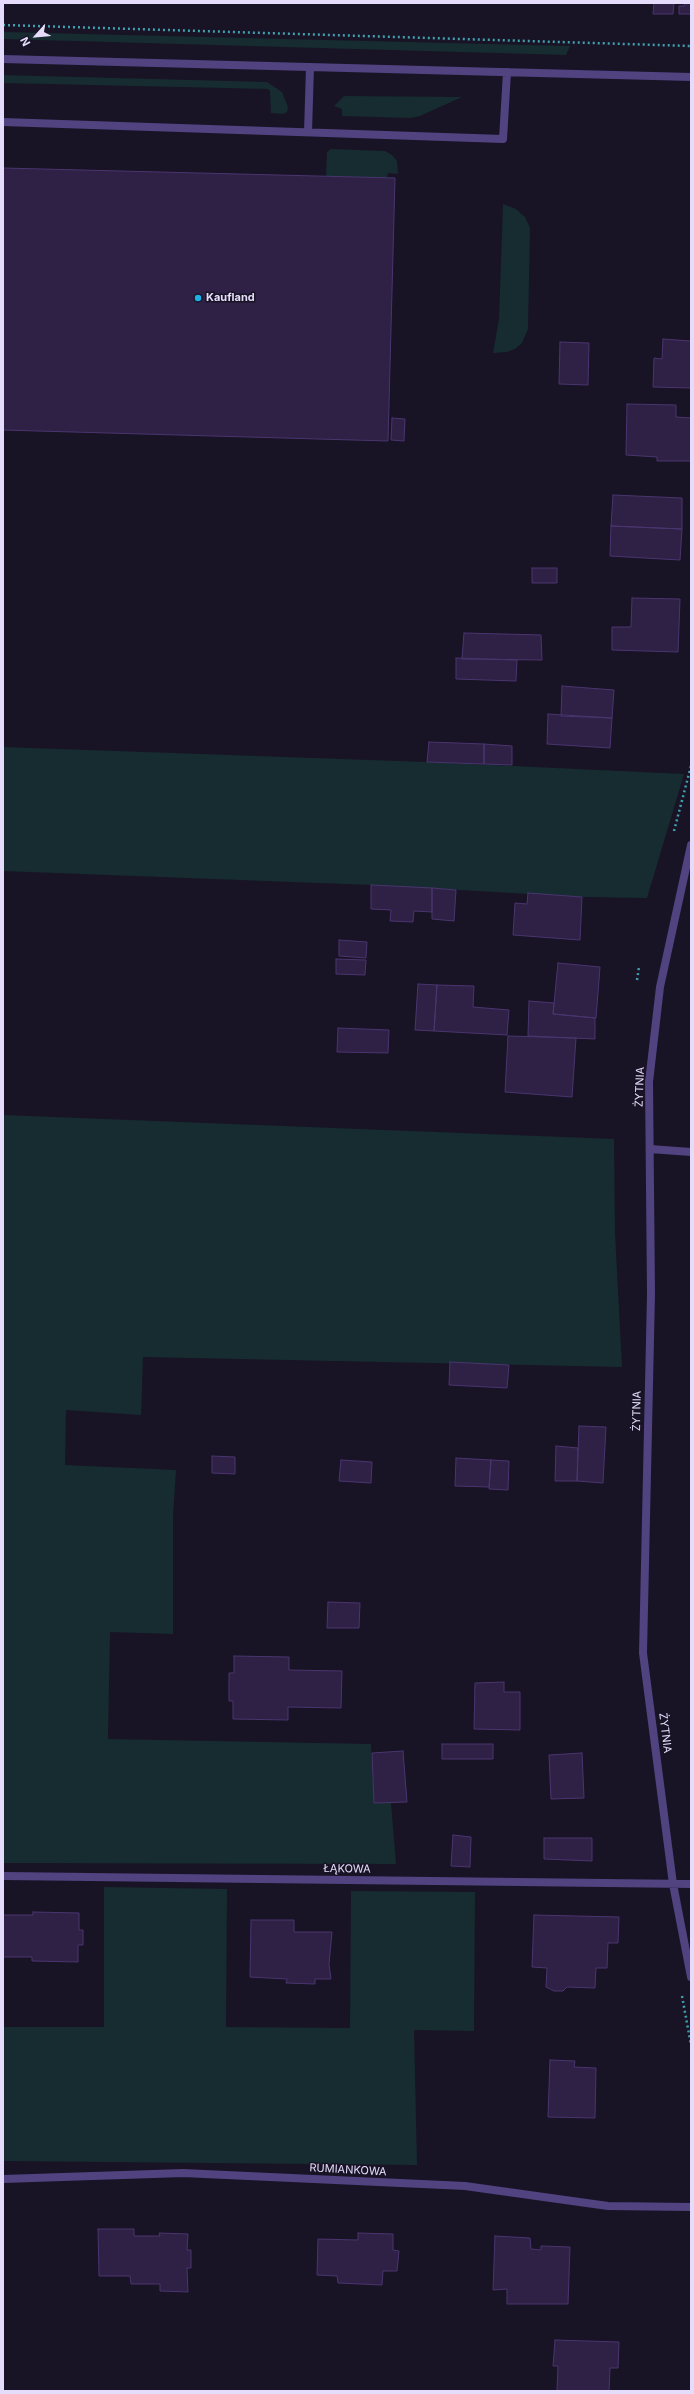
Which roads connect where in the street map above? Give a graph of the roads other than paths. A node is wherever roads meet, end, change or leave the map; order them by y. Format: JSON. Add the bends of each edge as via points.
{"nodes":[{"id":1,"x":3,"y":59,"type":"edge"},
{"id":2,"x":310,"y":67,"type":"junction"},
{"id":3,"x":507,"y":72,"type":"junction"},
{"id":4,"x":691,"y":77,"type":"edge"},
{"id":5,"x":3,"y":122,"type":"edge"},
{"id":6,"x":308,"y":132,"type":"junction"},
{"id":7,"x":691,"y":845,"type":"edge"},
{"id":8,"x":650,"y":1149,"type":"junction"},
{"id":9,"x":691,"y":1152,"type":"edge"},
{"id":10,"x":3,"y":1876,"type":"edge"},
{"id":11,"x":673,"y":1884,"type":"junction"},
{"id":12,"x":691,"y":1884,"type":"edge"},
{"id":13,"x":691,"y":1977,"type":"edge"},
{"id":14,"x":3,"y":2179,"type":"edge"},
{"id":15,"x":691,"y":2207,"type":"edge"}],
"edges":[{"from":1,"to":2,"type":"street"},
{"from":2,"to":3,"type":"street"},
{"from":2,"to":6,"type":"street"},
{"from":3,"to":4,"type":"street"},
{"from":3,"to":6,"type":"street","via":[[503,139]]},
{"from":5,"to":6,"type":"street"},
{"from":7,"to":8,"type":"street","name":"ŻYTNIA","via":[[660,987],[649,1082]]},
{"from":8,"to":9,"type":"street"},
{"from":8,"to":11,"type":"street","name":"ŻYTNIA","via":[[651,1294],[643,1653]]},
{"from":10,"to":11,"type":"street","name":"ŁĄKOWA"},
{"from":11,"to":12,"type":"street","name":"ŁĄKOWA"},
{"from":11,"to":13,"type":"street","name":"ŻYTNIA"},
{"from":14,"to":15,"type":"street","name":"RUMIANKOWA","via":[[183,2173],[466,2186],[608,2206]]}]}
